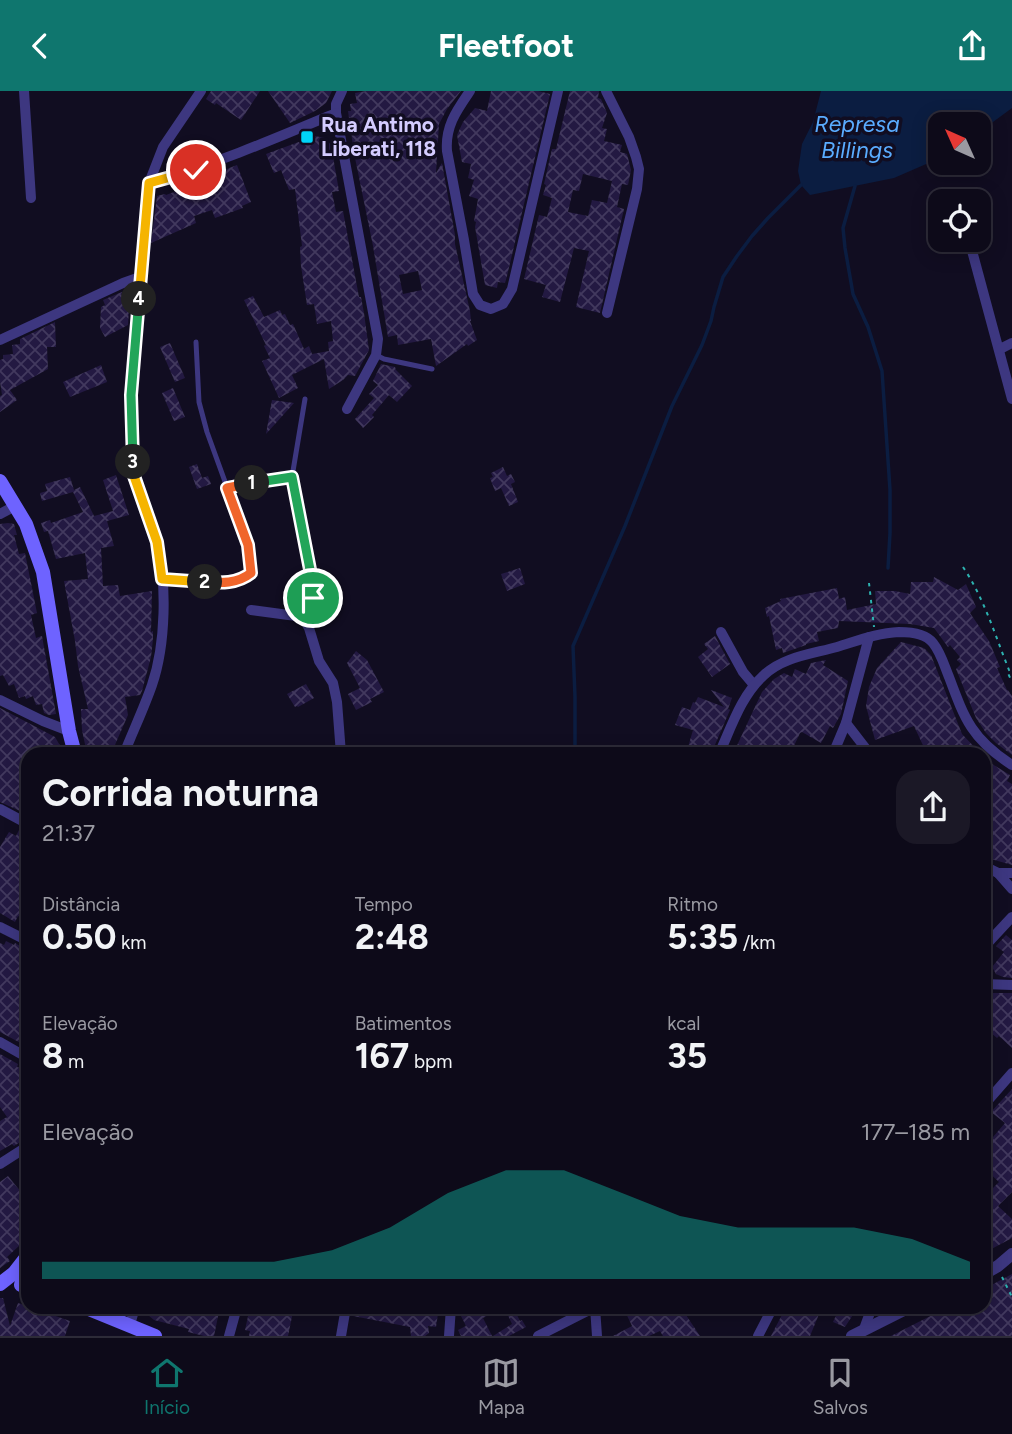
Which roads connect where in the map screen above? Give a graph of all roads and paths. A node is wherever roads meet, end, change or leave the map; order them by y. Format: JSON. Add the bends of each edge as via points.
{"nodes":[{"id":1,"x":24,"y":91,"type":"edge"},
{"id":2,"x":201,"y":91,"type":"edge"},
{"id":3,"x":342,"y":91,"type":"edge"},
{"id":4,"x":470,"y":91,"type":"edge"},
{"id":5,"x":558,"y":91,"type":"edge"},
{"id":6,"x":606,"y":91,"type":"edge"},
{"id":7,"x":336,"y":113,"type":"junction"},
{"id":8,"x":149,"y":183,"type":"junction"},
{"id":9,"x":31,"y":198,"type":"dead end"},
{"id":10,"x":972,"y":252,"type":"edge"},
{"id":11,"x":140,"y":277,"type":"junction"},
{"id":12,"x":607,"y":313,"type":"dead end"},
{"id":13,"x":0,"y":340,"type":"edge"},
{"id":14,"x":196,"y":342,"type":"dead end"},
{"id":15,"x":1012,"y":343,"type":"edge"},
{"id":16,"x":1000,"y":349,"type":"junction"},
{"id":17,"x":376,"y":355,"type":"junction"},
{"id":18,"x":432,"y":369,"type":"dead end"},
{"id":19,"x":305,"y":399,"type":"dead end"},
{"id":20,"x":1012,"y":399,"type":"edge"},
{"id":21,"x":347,"y":409,"type":"dead end"},
{"id":22,"x":292,"y":477,"type":"junction"},
{"id":23,"x":0,"y":481,"type":"edge"},
{"id":24,"x":227,"y":488,"type":"junction"},
{"id":25,"x":15,"y":506,"type":"junction"},
{"id":26,"x":0,"y":514,"type":"edge"},
{"id":27,"x":963,"y":567,"type":"dead end"},
{"id":28,"x":162,"y":579,"type":"junction"},
{"id":29,"x":869,"y":583,"type":"dead end"},
{"id":30,"x":251,"y":610,"type":"dead end"},
{"id":31,"x":296,"y":616,"type":"junction"},
{"id":32,"x":721,"y":632,"type":"dead end"},
{"id":33,"x":872,"y":636,"type":"junction"},
{"id":34,"x":1012,"y":683,"type":"edge"},
{"id":35,"x":754,"y":685,"type":"junction"},
{"id":36,"x":0,"y":700,"type":"edge"},
{"id":37,"x":846,"y":723,"type":"junction"},
{"id":38,"x":69,"y":731,"type":"junction"},
{"id":39,"x":73,"y":747,"type":"edge"},
{"id":40,"x":127,"y":747,"type":"edge"},
{"id":41,"x":340,"y":747,"type":"edge"},
{"id":42,"x":722,"y":747,"type":"edge"},
{"id":43,"x":835,"y":747,"type":"edge"},
{"id":44,"x":865,"y":747,"type":"edge"},
{"id":45,"x":987,"y":747,"type":"edge"},
{"id":46,"x":991,"y":750,"type":"edge"},
{"id":47,"x":1012,"y":765,"type":"edge"},
{"id":48,"x":0,"y":809,"type":"edge"},
{"id":49,"x":21,"y":820,"type":"edge"},
{"id":50,"x":991,"y":870,"type":"edge"},
{"id":51,"x":998,"y":873,"type":"junction"},
{"id":52,"x":1012,"y":873,"type":"edge"},
{"id":53,"x":1012,"y":889,"type":"edge"},
{"id":54,"x":1012,"y":917,"type":"edge"},
{"id":55,"x":0,"y":927,"type":"edge"},
{"id":56,"x":21,"y":938,"type":"edge"},
{"id":57,"x":991,"y":940,"type":"edge"},
{"id":58,"x":991,"y":985,"type":"edge"},
{"id":59,"x":1012,"y":985,"type":"edge"},
{"id":60,"x":0,"y":1042,"type":"edge"},
{"id":61,"x":21,"y":1054,"type":"edge"},
{"id":62,"x":1012,"y":1073,"type":"edge"},
{"id":63,"x":991,"y":1097,"type":"edge"},
{"id":64,"x":21,"y":1150,"type":"edge"},
{"id":65,"x":0,"y":1164,"type":"edge"},
{"id":66,"x":1012,"y":1254,"type":"edge"},
{"id":67,"x":1012,"y":1260,"type":"edge"},
{"id":68,"x":21,"y":1265,"type":"edge"},
{"id":69,"x":999,"y":1266,"type":"junction"},
{"id":70,"x":991,"y":1270,"type":"edge"},
{"id":71,"x":0,"y":1284,"type":"edge"},
{"id":72,"x":21,"y":1286,"type":"edge"},
{"id":73,"x":1012,"y":1297,"type":"edge"},
{"id":74,"x":97,"y":1314,"type":"edge"},
{"id":75,"x":235,"y":1314,"type":"edge"},
{"id":76,"x":345,"y":1314,"type":"edge"},
{"id":77,"x":451,"y":1314,"type":"edge"},
{"id":78,"x":581,"y":1314,"type":"edge"},
{"id":79,"x":595,"y":1314,"type":"edge"},
{"id":80,"x":769,"y":1314,"type":"edge"},
{"id":81,"x":869,"y":1314,"type":"edge"},
{"id":82,"x":895,"y":1314,"type":"edge"},
{"id":83,"x":864,"y":1329,"type":"junction"},
{"id":84,"x":127,"y":1330,"type":"edge"},
{"id":85,"x":155,"y":1336,"type":"edge"},
{"id":86,"x":229,"y":1336,"type":"edge"},
{"id":87,"x":341,"y":1336,"type":"edge"},
{"id":88,"x":449,"y":1336,"type":"edge"},
{"id":89,"x":538,"y":1336,"type":"edge"},
{"id":90,"x":597,"y":1336,"type":"edge"},
{"id":91,"x":758,"y":1336,"type":"edge"},
{"id":92,"x":852,"y":1336,"type":"edge"}],
"edges":[{"from":1,"to":9,"type":"street"},
{"from":2,"to":8,"type":"street","via":[[163,147]]},
{"from":3,"to":7,"type":"street"},
{"from":4,"to":5,"type":"street","via":[[448,127],[447,151],[473,294],[491,309],[503,304],[512,289]]},
{"from":6,"to":12,"type":"street","via":[[639,169]]},
{"from":7,"to":8,"type":"street","via":[[196,170]]},
{"from":7,"to":17,"type":"street","via":[[378,339]]},
{"from":8,"to":11,"type":"street"},
{"from":10,"to":16,"type":"street"},
{"from":11,"to":13,"type":"street"},
{"from":11,"to":28,"type":"street","via":[[131,395],[134,476],[157,542]]},
{"from":14,"to":24,"type":"lane","via":[[199,402]]},
{"from":15,"to":16,"type":"street"},
{"from":16,"to":20,"type":"street"},
{"from":17,"to":18,"type":"lane"},
{"from":17,"to":21,"type":"street"},
{"from":19,"to":22,"type":"lane"},
{"from":22,"to":24,"type":"lane"},
{"from":22,"to":31,"type":"lane","via":[[313,585],[313,598]]},
{"from":23,"to":25,"type":"main road"},
{"from":24,"to":28,"type":"lane","via":[[248,545],[251,573],[242,580],[218,583]]},
{"from":25,"to":26,"type":"street"},
{"from":25,"to":38,"type":"main road","via":[[43,572]]},
{"from":27,"to":34,"type":"path","via":[[990,619]]},
{"from":28,"to":40,"type":"street","via":[[159,660]]},
{"from":29,"to":33,"type":"path"},
{"from":30,"to":31,"type":"street"},
{"from":31,"to":41,"type":"street","via":[[309,628],[318,661],[333,683]]},
{"from":32,"to":35,"type":"street"},
{"from":33,"to":35,"type":"street","via":[[783,662]]},
{"from":33,"to":37,"type":"street"},
{"from":33,"to":45,"type":"street","via":[[902,632],[931,641],[971,728]]},
{"from":35,"to":42,"type":"street"},
{"from":36,"to":38,"type":"street"},
{"from":37,"to":43,"type":"street"},
{"from":37,"to":44,"type":"street"},
{"from":38,"to":39,"type":"main road"},
{"from":46,"to":47,"type":"street"},
{"from":48,"to":49,"type":"street"},
{"from":50,"to":51,"type":"street"},
{"from":51,"to":52,"type":"street"},
{"from":51,"to":53,"type":"street"},
{"from":54,"to":57,"type":"street"},
{"from":55,"to":56,"type":"street"},
{"from":58,"to":59,"type":"street"},
{"from":60,"to":61,"type":"street"},
{"from":62,"to":63,"type":"street"},
{"from":64,"to":65,"type":"street"},
{"from":66,"to":69,"type":"street"},
{"from":67,"to":69,"type":"street"},
{"from":68,"to":71,"type":"main road"},
{"from":69,"to":70,"type":"street"},
{"from":69,"to":73,"type":"path"},
{"from":71,"to":72,"type":"street"},
{"from":74,"to":84,"type":"main road"},
{"from":75,"to":86,"type":"street"},
{"from":76,"to":87,"type":"street"},
{"from":77,"to":88,"type":"street"},
{"from":78,"to":89,"type":"street"},
{"from":79,"to":90,"type":"street"},
{"from":80,"to":91,"type":"street"},
{"from":81,"to":83,"type":"street"},
{"from":82,"to":83,"type":"street"},
{"from":83,"to":92,"type":"street"},
{"from":84,"to":85,"type":"main road"}]}
